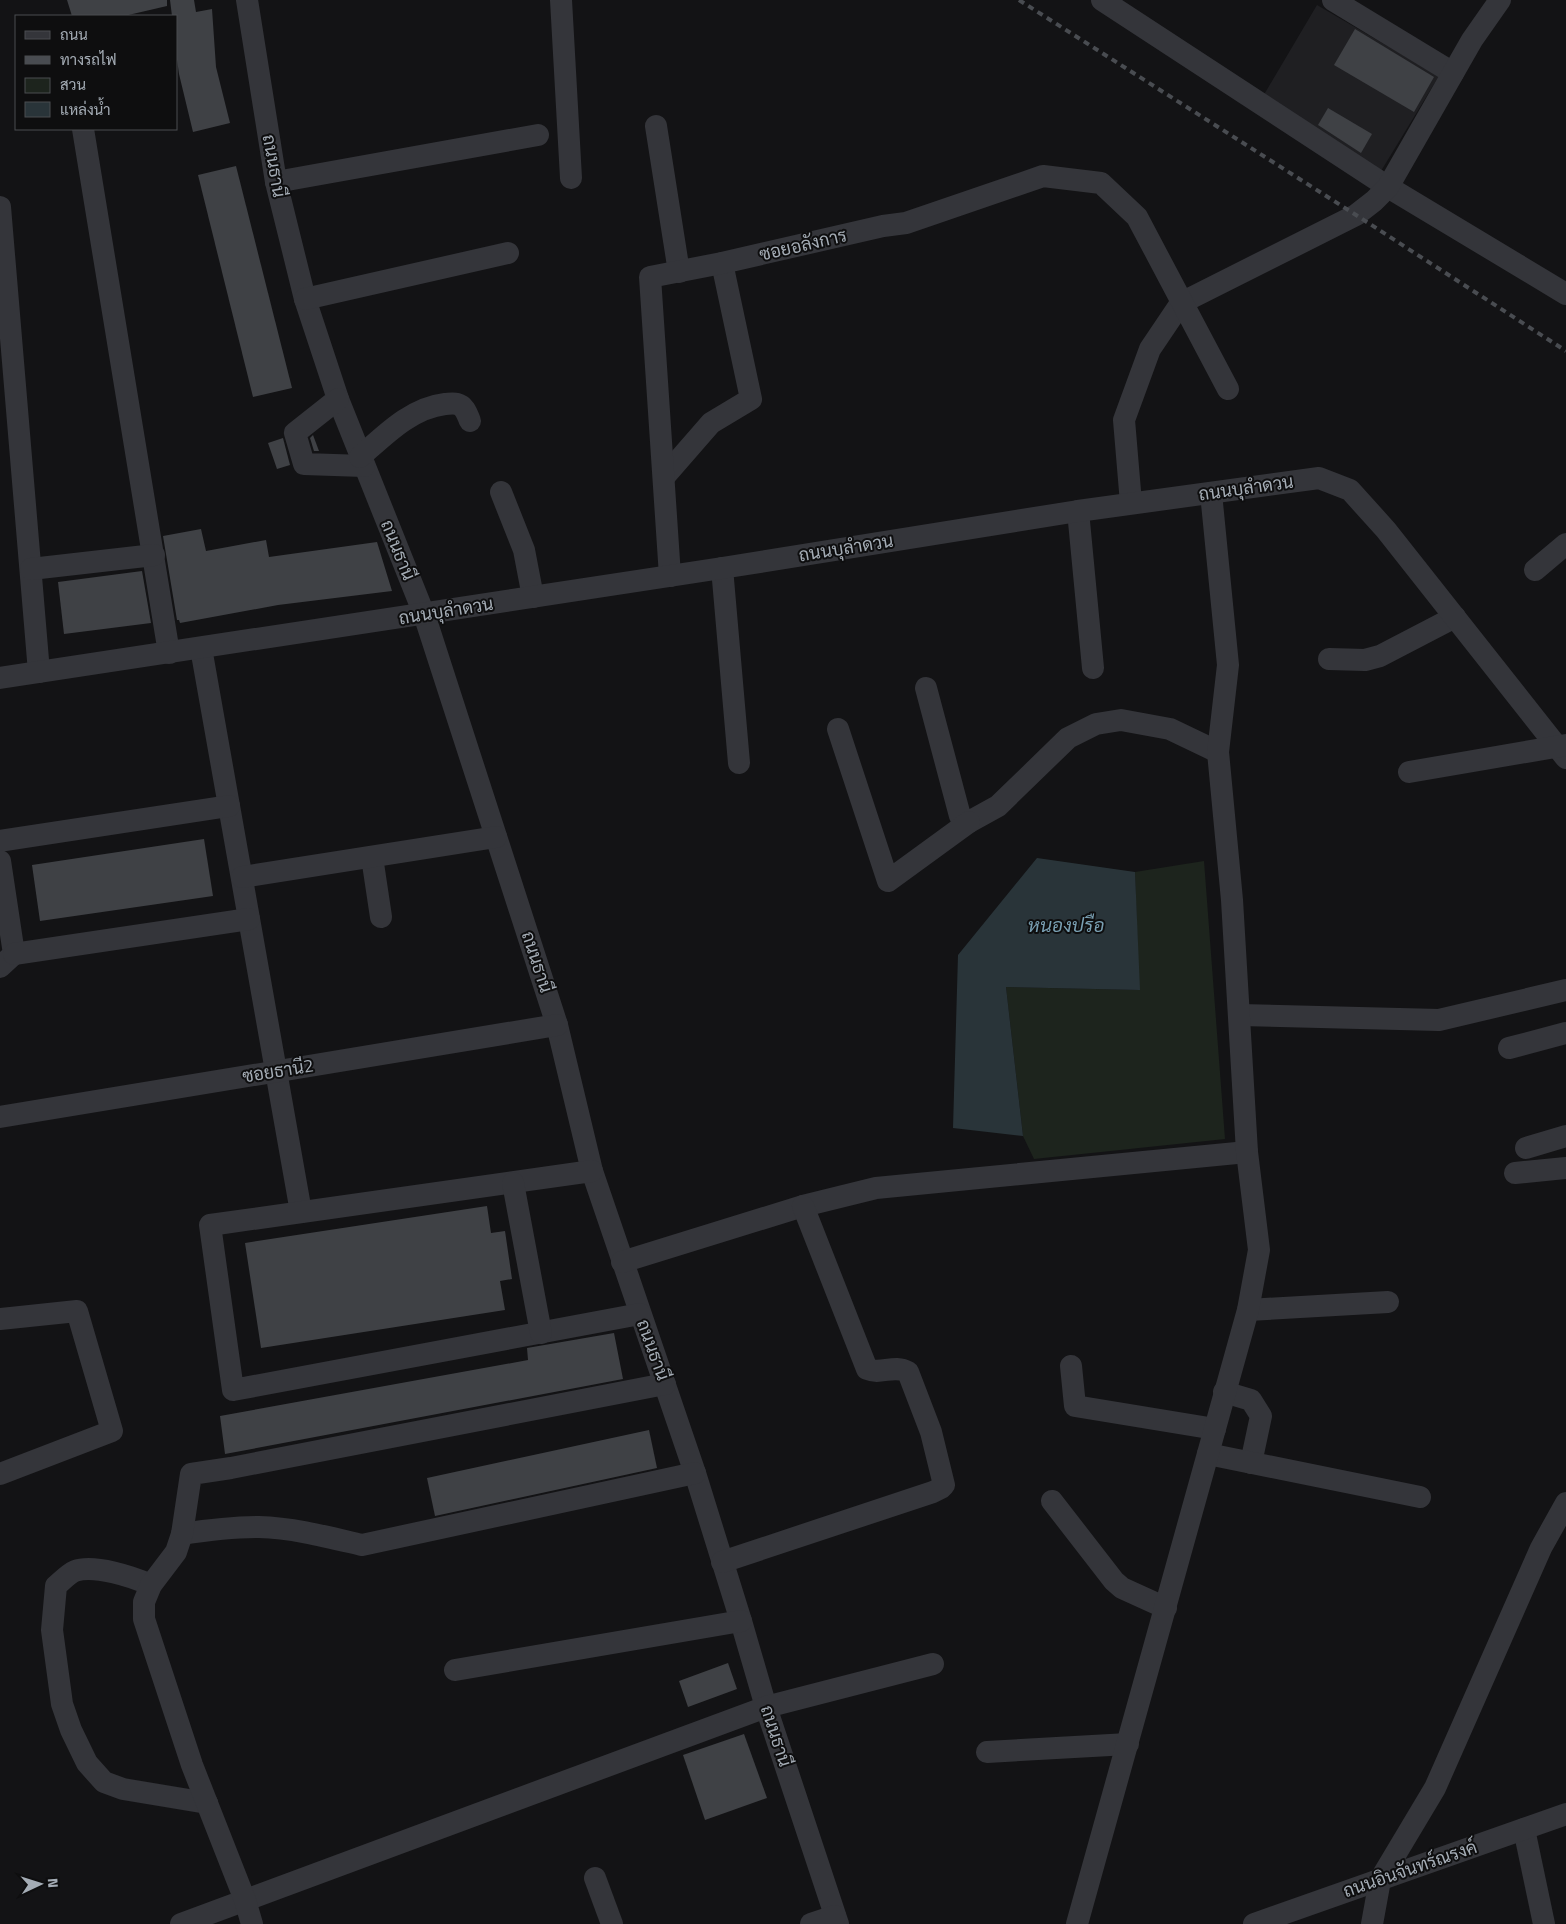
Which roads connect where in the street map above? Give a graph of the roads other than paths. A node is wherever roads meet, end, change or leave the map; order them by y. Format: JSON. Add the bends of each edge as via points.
{"nodes":[{"id":1,"x":247,"y":0,"type":"edge"},
{"id":2,"x":561,"y":0,"type":"edge"},
{"id":3,"x":1102,"y":0,"type":"edge"},
{"id":4,"x":1333,"y":0,"type":"edge"},
{"id":5,"x":1500,"y":0,"type":"edge"},
{"id":6,"x":1453,"y":73,"type":"junction"},
{"id":7,"x":656,"y":126,"type":"dead end"},
{"id":8,"x":84,"y":130,"type":"edge"},
{"id":9,"x":538,"y":135,"type":"dead end"},
{"id":10,"x":571,"y":178,"type":"dead end"},
{"id":11,"x":276,"y":182,"type":"junction"},
{"id":12,"x":1388,"y":187,"type":"junction"},
{"id":13,"x":0,"y":208,"type":"edge"},
{"id":14,"x":508,"y":253,"type":"dead end"},
{"id":15,"x":722,"y":263,"type":"junction"},
{"id":16,"x":679,"y":272,"type":"junction"},
{"id":17,"x":1566,"y":294,"type":"edge"},
{"id":18,"x":305,"y":299,"type":"junction"},
{"id":19,"x":1181,"y":304,"type":"junction"},
{"id":20,"x":1228,"y":389,"type":"dead end"},
{"id":21,"x":338,"y":399,"type":"junction"},
{"id":22,"x":470,"y":421,"type":"dead end"},
{"id":23,"x":362,"y":461,"type":"junction"},
{"id":24,"x":664,"y":477,"type":"junction"},
{"id":25,"x":501,"y":492,"type":"dead end"},
{"id":26,"x":1211,"y":493,"type":"junction"},
{"id":27,"x":1130,"y":503,"type":"junction"},
{"id":28,"x":1078,"y":511,"type":"junction"},
{"id":29,"x":1566,"y":544,"type":"edge"},
{"id":30,"x":154,"y":555,"type":"junction"},
{"id":31,"x":722,"y":568,"type":"junction"},
{"id":32,"x":31,"y":569,"type":"junction"},
{"id":33,"x":1535,"y":570,"type":"dead end"},
{"id":34,"x":670,"y":576,"type":"junction"},
{"id":35,"x":533,"y":597,"type":"junction"},
{"id":36,"x":424,"y":614,"type":"junction"},
{"id":37,"x":1455,"y":616,"type":"junction"},
{"id":38,"x":201,"y":648,"type":"junction"},
{"id":39,"x":169,"y":653,"type":"junction"},
{"id":40,"x":1329,"y":659,"type":"dead end"},
{"id":41,"x":1093,"y":668,"type":"dead end"},
{"id":42,"x":39,"y":672,"type":"junction"},
{"id":43,"x":0,"y":678,"type":"edge"},
{"id":44,"x":926,"y":688,"type":"dead end"},
{"id":45,"x":838,"y":729,"type":"dead end"},
{"id":46,"x":1563,"y":750,"type":"edge"},
{"id":47,"x":1218,"y":752,"type":"junction"},
{"id":48,"x":740,"y":763,"type":"dead end"},
{"id":49,"x":1409,"y":772,"type":"dead end"},
{"id":50,"x":229,"y":806,"type":"junction"},
{"id":51,"x":969,"y":822,"type":"junction"},
{"id":52,"x":496,"y":837,"type":"junction"},
{"id":53,"x":0,"y":841,"type":"edge"},
{"id":54,"x":372,"y":857,"type":"junction"},
{"id":55,"x":0,"y":862,"type":"edge"},
{"id":56,"x":242,"y":878,"type":"junction"},
{"id":57,"x":381,"y":917,"type":"dead end"},
{"id":58,"x":249,"y":919,"type":"junction"},
{"id":59,"x":7,"y":960,"type":"edge"},
{"id":60,"x":1566,"y":990,"type":"edge"},
{"id":61,"x":1240,"y":1015,"type":"junction"},
{"id":62,"x":557,"y":1025,"type":"junction"},
{"id":63,"x":1566,"y":1033,"type":"edge"},
{"id":64,"x":1510,"y":1048,"type":"dead end"},
{"id":65,"x":276,"y":1071,"type":"junction"},
{"id":66,"x":0,"y":1117,"type":"edge"},
{"id":67,"x":1566,"y":1136,"type":"edge"},
{"id":68,"x":1526,"y":1148,"type":"dead end"},
{"id":69,"x":1247,"y":1152,"type":"junction"},
{"id":70,"x":1566,"y":1168,"type":"edge"},
{"id":71,"x":592,"y":1171,"type":"junction"},
{"id":72,"x":1515,"y":1173,"type":"dead end"},
{"id":73,"x":513,"y":1183,"type":"junction"},
{"id":74,"x":802,"y":1206,"type":"junction"},
{"id":75,"x":301,"y":1212,"type":"junction"},
{"id":76,"x":622,"y":1262,"type":"junction"},
{"id":77,"x":1388,"y":1302,"type":"dead end"},
{"id":78,"x":1248,"y":1310,"type":"junction"},
{"id":79,"x":640,"y":1314,"type":"junction"},
{"id":80,"x":0,"y":1320,"type":"edge"},
{"id":81,"x":541,"y":1333,"type":"junction"},
{"id":82,"x":1071,"y":1366,"type":"dead end"},
{"id":83,"x":665,"y":1384,"type":"junction"},
{"id":84,"x":1224,"y":1392,"type":"junction"},
{"id":85,"x":1215,"y":1430,"type":"junction"},
{"id":86,"x":1208,"y":1454,"type":"junction"},
{"id":87,"x":1252,"y":1463,"type":"junction"},
{"id":88,"x":0,"y":1474,"type":"edge"},
{"id":89,"x":695,"y":1474,"type":"junction"},
{"id":90,"x":1420,"y":1497,"type":"dead end"},
{"id":91,"x":1052,"y":1501,"type":"dead end"},
{"id":92,"x":1566,"y":1502,"type":"edge"},
{"id":93,"x":182,"y":1534,"type":"junction"},
{"id":94,"x":722,"y":1562,"type":"junction"},
{"id":95,"x":151,"y":1585,"type":"junction"},
{"id":96,"x":1166,"y":1608,"type":"junction"},
{"id":97,"x":742,"y":1621,"type":"junction"},
{"id":98,"x":933,"y":1664,"type":"dead end"},
{"id":99,"x":455,"y":1670,"type":"dead end"},
{"id":100,"x":766,"y":1707,"type":"junction"},
{"id":101,"x":1128,"y":1744,"type":"junction"},
{"id":102,"x":987,"y":1752,"type":"dead end"},
{"id":103,"x":207,"y":1803,"type":"junction"},
{"id":104,"x":1566,"y":1814,"type":"edge"},
{"id":105,"x":1524,"y":1829,"type":"junction"},
{"id":106,"x":595,"y":1878,"type":"dead end"},
{"id":107,"x":1380,"y":1880,"type":"junction"},
{"id":108,"x":245,"y":1900,"type":"junction"},
{"id":109,"x":836,"y":1920,"type":"edge"},
{"id":110,"x":181,"y":1924,"type":"edge"},
{"id":111,"x":252,"y":1924,"type":"edge"},
{"id":112,"x":612,"y":1924,"type":"edge"},
{"id":113,"x":811,"y":1924,"type":"edge"},
{"id":114,"x":1077,"y":1924,"type":"edge"},
{"id":115,"x":1254,"y":1924,"type":"edge"},
{"id":116,"x":1372,"y":1924,"type":"edge"},
{"id":117,"x":1544,"y":1924,"type":"edge"}],
"edges":[{"from":1,"to":11,"type":"street","name":"ถนนธานี"},
{"from":2,"to":10,"type":"street"},
{"from":3,"to":12,"type":"street"},
{"from":4,"to":6,"type":"street"},
{"from":5,"to":6,"type":"street"},
{"from":6,"to":12,"type":"street"},
{"from":7,"to":16,"type":"street"},
{"from":8,"to":30,"type":"street"},
{"from":9,"to":11,"type":"street"},
{"from":11,"to":18,"type":"street","name":"ถนนธานี"},
{"from":12,"to":17,"type":"street"},
{"from":12,"to":19,"type":"street","via":[[1356,215]]},
{"from":13,"to":32,"type":"street"},
{"from":14,"to":18,"type":"street"},
{"from":15,"to":16,"type":"street","name":"ซอยอลังการ"},
{"from":15,"to":19,"type":"street","name":"ซอยอลังการ","via":[[906,223],[1043,176],[1101,183],[1137,217]]},
{"from":15,"to":24,"type":"street","via":[[751,399],[711,423]]},
{"from":16,"to":24,"type":"street","name":"ซอยอลังการ","via":[[650,277]]},
{"from":18,"to":21,"type":"street","name":"ถนนธานี"},
{"from":19,"to":20,"type":"street","name":"ซอยอลังการ"},
{"from":19,"to":27,"type":"street","via":[[1150,349],[1124,420]]},
{"from":21,"to":23,"type":"street","name":"ถนนธานี"},
{"from":21,"to":23,"type":"street","via":[[294,432],[304,464]]},
{"from":22,"to":23,"type":"street","via":[[464,408],[456,403],[417,413],[392,429]]},
{"from":23,"to":36,"type":"street","name":"ถนนธานี"},
{"from":24,"to":34,"type":"street","name":"ซอยอลังการ"},
{"from":25,"to":35,"type":"street","via":[[524,550]]},
{"from":26,"to":27,"type":"street","name":"ถนนบุลำดวน"},
{"from":26,"to":37,"type":"street","name":"ถนนบุลำดวน","via":[[1319,478],[1350,490]]},
{"from":26,"to":47,"type":"street","via":[[1228,666]]},
{"from":27,"to":28,"type":"street","name":"ถนนบุลำดวน"},
{"from":28,"to":31,"type":"street","name":"ถนนบุลำดวน"},
{"from":28,"to":41,"type":"street"},
{"from":29,"to":33,"type":"street"},
{"from":30,"to":32,"type":"street"},
{"from":30,"to":39,"type":"street"},
{"from":31,"to":34,"type":"street","name":"ถนนบุลำดวน"},
{"from":31,"to":48,"type":"street"},
{"from":32,"to":42,"type":"street"},
{"from":34,"to":35,"type":"street","name":"ถนนบุลำดวน"},
{"from":35,"to":36,"type":"street","name":"ถนนบุลำดวน"},
{"from":36,"to":38,"type":"street","name":"ถนนบุลำดวน"},
{"from":36,"to":52,"type":"street","name":"ถนนธานี"},
{"from":37,"to":40,"type":"street","via":[[1380,656],[1365,660]]},
{"from":37,"to":46,"type":"street","name":"ถนนบุลำดวน"},
{"from":38,"to":39,"type":"street","name":"ถนนบุลำดวน"},
{"from":38,"to":50,"type":"street"},
{"from":39,"to":42,"type":"street","name":"ถนนบุลำดวน"},
{"from":42,"to":43,"type":"street","name":"ถนนบุลำดวน"},
{"from":44,"to":51,"type":"street","via":[[960,816]]},
{"from":45,"to":51,"type":"street","via":[[888,881]]},
{"from":46,"to":49,"type":"street"},
{"from":47,"to":51,"type":"street","via":[[1170,729],[1121,720],[1096,724],[1068,738],[998,806]]},
{"from":47,"to":61,"type":"street"},
{"from":50,"to":53,"type":"street"},
{"from":50,"to":56,"type":"street"},
{"from":52,"to":54,"type":"street"},
{"from":52,"to":62,"type":"street","name":"ถนนธานี"},
{"from":54,"to":56,"type":"street"},
{"from":54,"to":57,"type":"street"},
{"from":55,"to":59,"type":"street"},
{"from":56,"to":58,"type":"street"},
{"from":58,"to":59,"type":"street"},
{"from":58,"to":65,"type":"street"},
{"from":60,"to":61,"type":"street","via":[[1439,1020]]},
{"from":61,"to":69,"type":"street"},
{"from":62,"to":65,"type":"street","name":"ซอยธานี2"},
{"from":62,"to":71,"type":"street","name":"ถนนธานี"},
{"from":63,"to":64,"type":"street"},
{"from":65,"to":66,"type":"street","name":"ซอยธานี2"},
{"from":65,"to":75,"type":"street"},
{"from":67,"to":68,"type":"street"},
{"from":69,"to":74,"type":"street","via":[[876,1188]]},
{"from":69,"to":78,"type":"street","via":[[1259,1250]]},
{"from":70,"to":72,"type":"street"},
{"from":71,"to":73,"type":"street"},
{"from":71,"to":76,"type":"street","name":"ถนนธานี"},
{"from":73,"to":75,"type":"street"},
{"from":73,"to":81,"type":"street"},
{"from":74,"to":76,"type":"street"},
{"from":74,"to":94,"type":"street","via":[[867,1369],[875,1372],[902,1369],[908,1372],[931,1432],[944,1484],[933,1492]]},
{"from":75,"to":81,"type":"street","via":[[210,1225],[233,1390]]},
{"from":76,"to":79,"type":"street","name":"ถนนธานี"},
{"from":77,"to":78,"type":"street"},
{"from":78,"to":84,"type":"street"},
{"from":79,"to":81,"type":"street"},
{"from":79,"to":83,"type":"street","name":"ถนนธานี"},
{"from":80,"to":88,"type":"street","via":[[77,1311],[112,1431]]},
{"from":82,"to":85,"type":"street","via":[[1075,1406]]},
{"from":83,"to":89,"type":"street","name":"ถนนธานี"},
{"from":83,"to":93,"type":"street","via":[[191,1474]]},
{"from":84,"to":85,"type":"street"},
{"from":84,"to":87,"type":"street","via":[[1251,1400],[1261,1416]]},
{"from":85,"to":86,"type":"street"},
{"from":86,"to":87,"type":"street"},
{"from":86,"to":96,"type":"street"},
{"from":87,"to":90,"type":"street"},
{"from":89,"to":93,"type":"street","via":[[362,1545],[310,1533],[260,1527],[220,1528]]},
{"from":89,"to":94,"type":"street","name":"ถนนธานี"},
{"from":91,"to":96,"type":"street","via":[[1114,1581],[1122,1588]]},
{"from":92,"to":107,"type":"street","via":[[1541,1548],[1435,1788]]},
{"from":93,"to":95,"type":"street","via":[[176,1552]]},
{"from":94,"to":97,"type":"street","name":"ถนนธานี"},
{"from":95,"to":103,"type":"street","via":[[144,1602],[144,1619]]},
{"from":95,"to":103,"type":"street","via":[[122,1574],[82,1569],[72,1572],[56,1586],[52,1630],[62,1704],[87,1763],[104,1782],[123,1789]]},
{"from":96,"to":101,"type":"street"},
{"from":97,"to":99,"type":"street"},
{"from":97,"to":100,"type":"street","name":"ถนนธานี"},
{"from":98,"to":100,"type":"street"},
{"from":100,"to":108,"type":"street"},
{"from":100,"to":109,"type":"street","name":"ถนนธานี"},
{"from":101,"to":102,"type":"street"},
{"from":101,"to":114,"type":"street"},
{"from":103,"to":108,"type":"street"},
{"from":104,"to":105,"type":"street","name":"ถนนอินจันทร์ณรงค์"},
{"from":105,"to":107,"type":"street","name":"ถนนอินจันทร์ณรงค์"},
{"from":105,"to":117,"type":"street"},
{"from":106,"to":112,"type":"street"},
{"from":107,"to":115,"type":"street","name":"ถนนอินจันทร์ณรงค์"},
{"from":107,"to":116,"type":"street"},
{"from":108,"to":110,"type":"street"},
{"from":108,"to":111,"type":"street"},
{"from":109,"to":113,"type":"street"}]}
